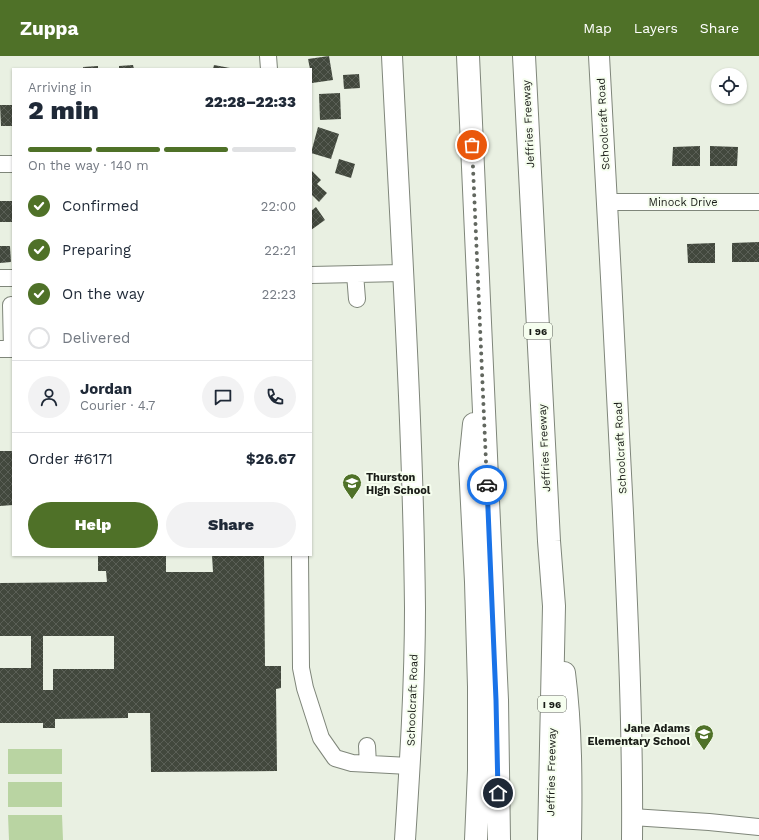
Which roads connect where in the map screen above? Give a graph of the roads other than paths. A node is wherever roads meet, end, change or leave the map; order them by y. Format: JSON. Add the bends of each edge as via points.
{"nodes":[{"id":1,"x":268,"y":56,"type":"edge"},
{"id":2,"x":392,"y":56,"type":"edge"},
{"id":3,"x":468,"y":56,"type":"edge"},
{"id":4,"x":524,"y":56,"type":"edge"},
{"id":5,"x":599,"y":56,"type":"edge"},
{"id":6,"x":269,"y":68,"type":"edge"},
{"id":7,"x":0,"y":164,"type":"edge"},
{"id":8,"x":12,"y":164,"type":"edge"},
{"id":9,"x":607,"y":202,"type":"junction"},
{"id":10,"x":759,"y":202,"type":"edge"},
{"id":11,"x":402,"y":273,"type":"junction"},
{"id":12,"x":355,"y":274,"type":"junction"},
{"id":13,"x":312,"y":275,"type":"edge"},
{"id":14,"x":0,"y":278,"type":"edge"},
{"id":15,"x":12,"y":278,"type":"edge"},
{"id":16,"x":356,"y":299,"type":"dead end"},
{"id":17,"x":8,"y":305,"type":"edge"},
{"id":18,"x":0,"y":349,"type":"edge"},
{"id":19,"x":482,"y":350,"type":"junction"},
{"id":20,"x":300,"y":556,"type":"edge"},
{"id":21,"x":554,"y":606,"type":"junction"},
{"id":22,"x":367,"y":746,"type":"dead end"},
{"id":23,"x":368,"y":764,"type":"junction"},
{"id":24,"x":409,"y":766,"type":"junction"},
{"id":25,"x":632,"y":817,"type":"junction"},
{"id":26,"x":759,"y":827,"type":"edge"},
{"id":27,"x":404,"y":840,"type":"edge"},
{"id":28,"x":476,"y":840,"type":"edge"},
{"id":29,"x":499,"y":840,"type":"edge"},
{"id":30,"x":549,"y":840,"type":"edge"},
{"id":31,"x":570,"y":840,"type":"edge"},
{"id":32,"x":632,"y":840,"type":"edge"}],
"edges":[{"from":1,"to":6,"type":"street"},
{"from":2,"to":11,"type":"main road","name":"Schoolcraft Road"},
{"from":3,"to":19,"type":"highway"},
{"from":4,"to":21,"type":"highway","name":"Jeffries Freeway","number":"I 96"},
{"from":5,"to":9,"type":"main road","name":"Schoolcraft Road"},
{"from":7,"to":8,"type":"street"},
{"from":9,"to":10,"type":"street","name":"Minock Drive"},
{"from":9,"to":25,"type":"main road","name":"Schoolcraft Road","via":[[627,593]]},
{"from":11,"to":12,"type":"street"},
{"from":11,"to":24,"type":"main road","name":"Schoolcraft Road","via":[[415,610]]},
{"from":12,"to":13,"type":"street"},
{"from":12,"to":16,"type":"street"},
{"from":14,"to":15,"type":"street"},
{"from":17,"to":18,"type":"street","via":[[12,349]]},
{"from":19,"to":28,"type":"highway","via":[[470,464],[479,687]]},
{"from":19,"to":29,"type":"highway"},
{"from":20,"to":23,"type":"street","via":[[301,668],[321,738],[335,758]]},
{"from":21,"to":30,"type":"highway","name":"Jeffries Freeway","number":"I 96"},
{"from":21,"to":31,"type":"highway","via":[[568,702]]},
{"from":22,"to":23,"type":"street"},
{"from":23,"to":24,"type":"street"},
{"from":24,"to":27,"type":"main road","name":"Schoolcraft Road"},
{"from":25,"to":26,"type":"street"},
{"from":25,"to":32,"type":"main road","name":"Schoolcraft Road"}]}
